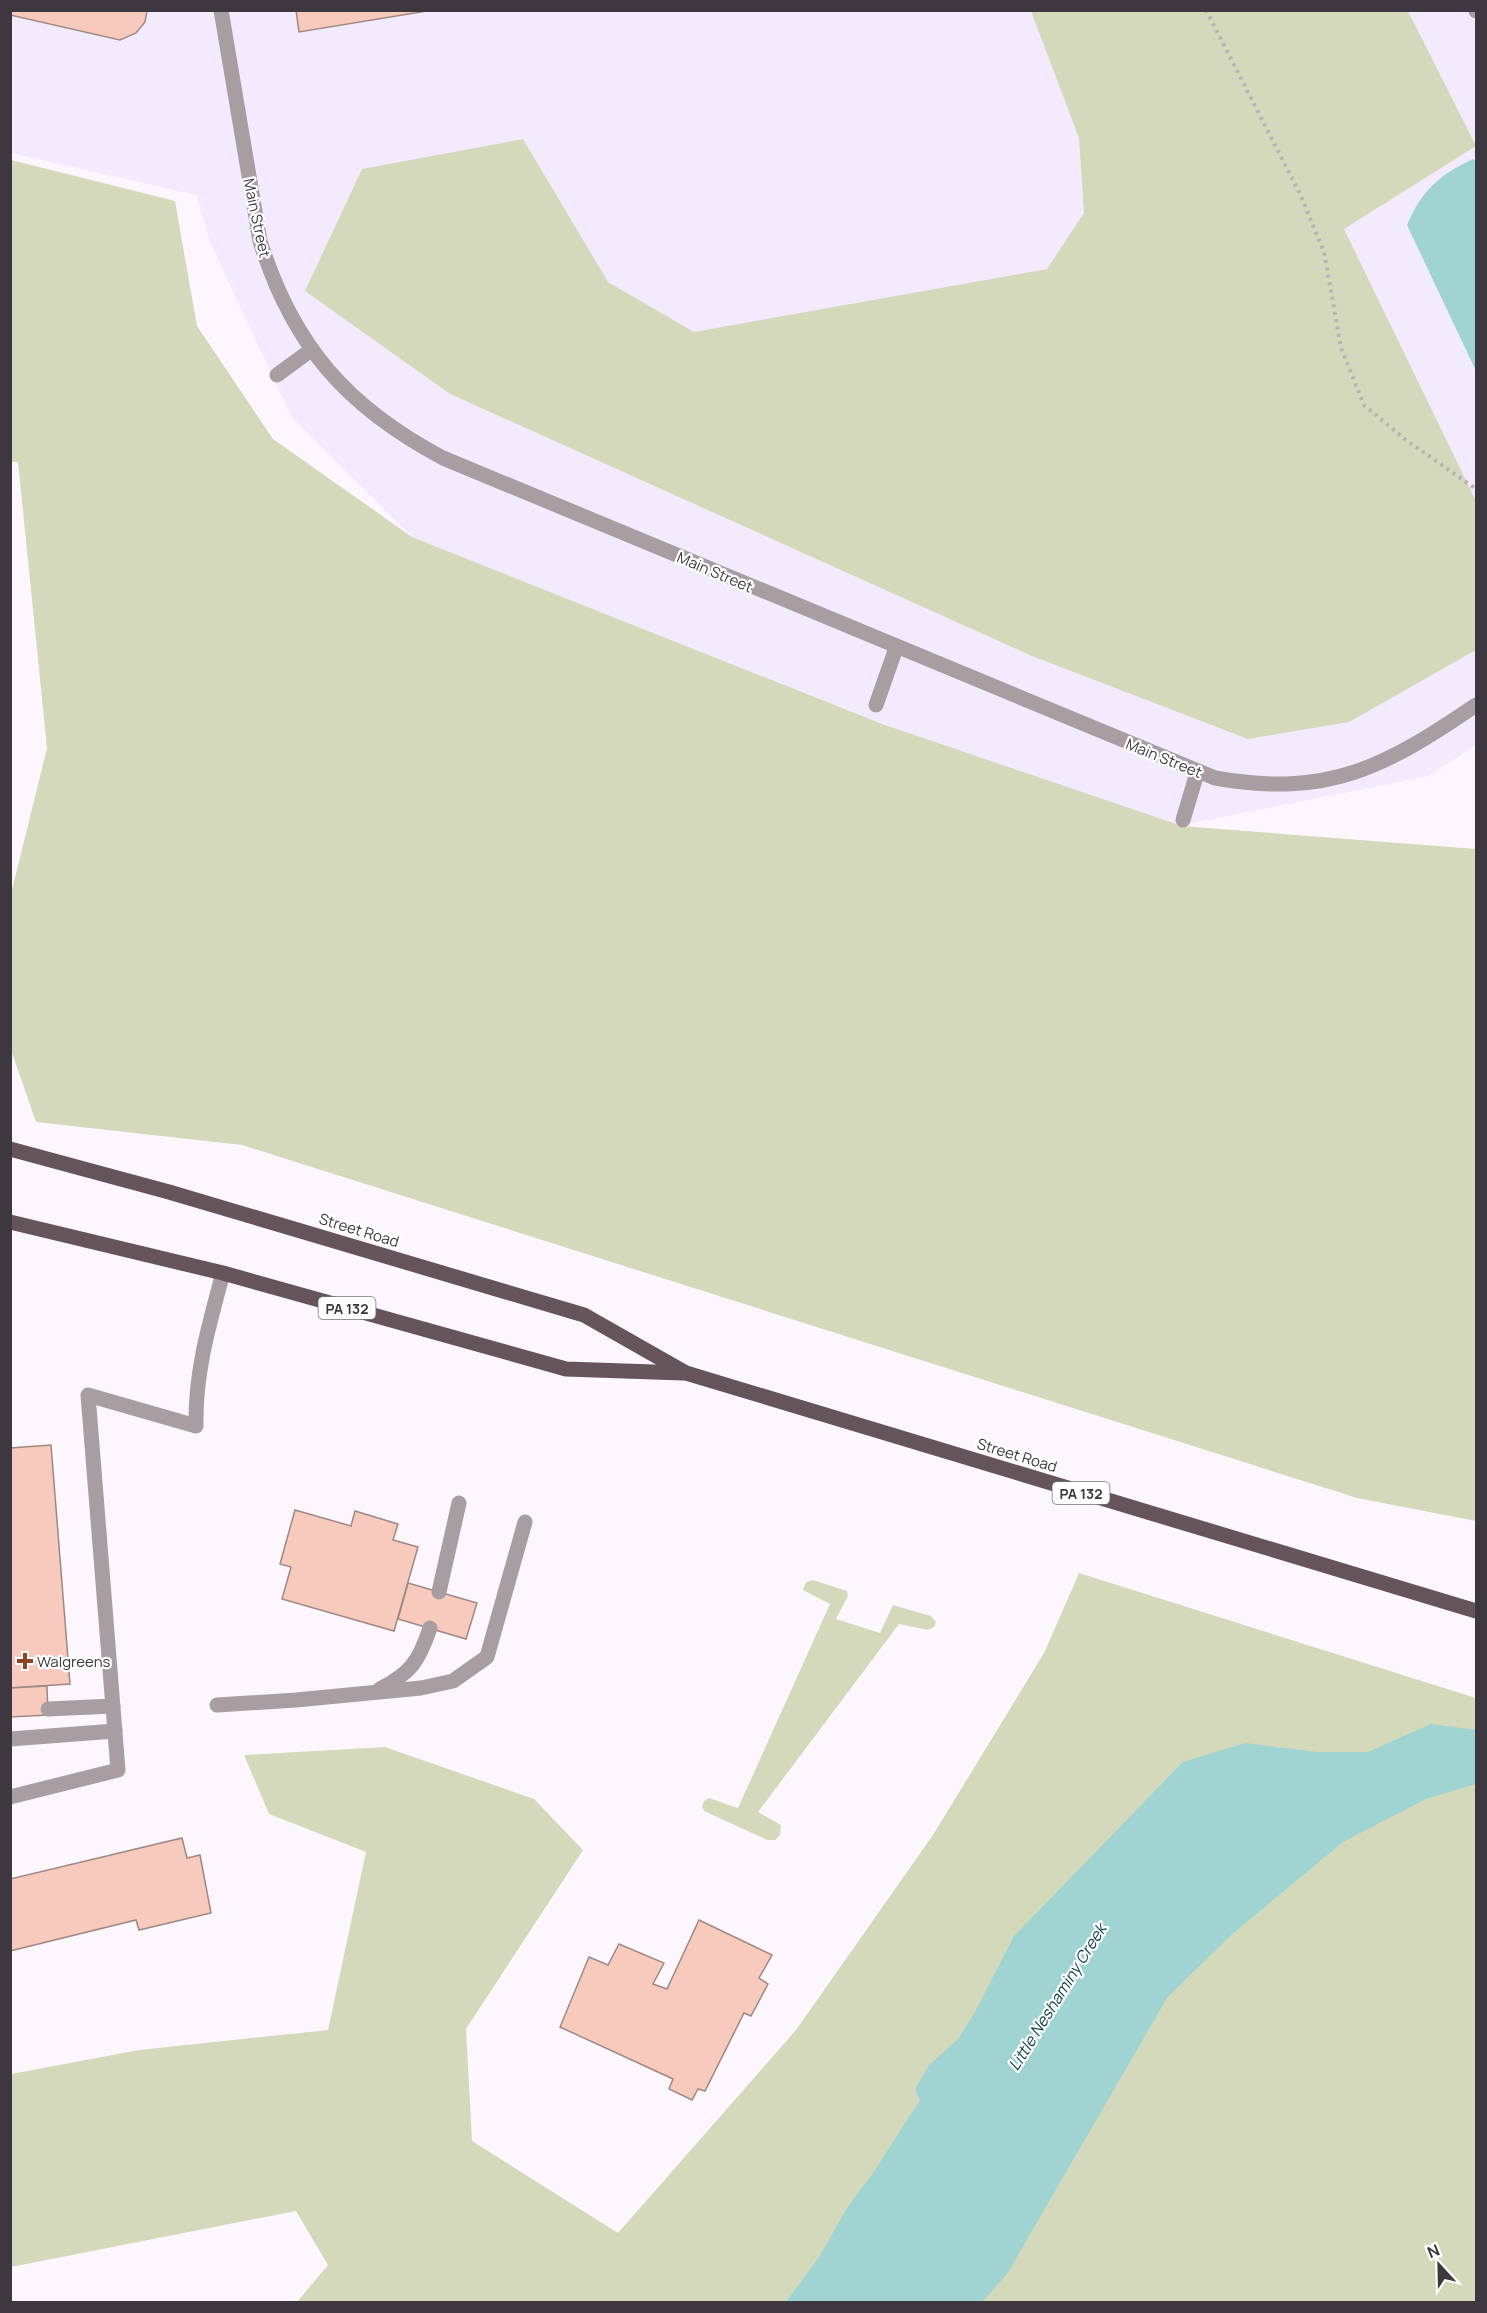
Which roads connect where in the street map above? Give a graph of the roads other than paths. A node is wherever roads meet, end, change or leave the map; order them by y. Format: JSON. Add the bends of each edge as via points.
{"nodes":[{"id":1,"x":220,"y":10,"type":"edge"},
{"id":2,"x":311,"y":350,"type":"junction"},
{"id":3,"x":277,"y":375,"type":"dead end"},
{"id":4,"x":896,"y":648,"type":"junction"},
{"id":5,"x":876,"y":705,"type":"dead end"},
{"id":6,"x":1476,"y":705,"type":"edge"},
{"id":7,"x":1197,"y":773,"type":"junction"},
{"id":8,"x":1183,"y":820,"type":"dead end"},
{"id":9,"x":10,"y":1149,"type":"edge"},
{"id":10,"x":10,"y":1222,"type":"edge"},
{"id":11,"x":223,"y":1273,"type":"junction"},
{"id":12,"x":686,"y":1373,"type":"junction"},
{"id":13,"x":459,"y":1503,"type":"dead end"},
{"id":14,"x":525,"y":1522,"type":"dead end"},
{"id":15,"x":439,"y":1592,"type":"dead end"},
{"id":16,"x":1476,"y":1611,"type":"edge"},
{"id":17,"x":430,"y":1628,"type":"dead end"},
{"id":18,"x":375,"y":1692,"type":"junction"},
{"id":19,"x":217,"y":1705,"type":"dead end"},
{"id":20,"x":113,"y":1706,"type":"junction"},
{"id":21,"x":48,"y":1709,"type":"dead end"},
{"id":22,"x":115,"y":1731,"type":"junction"},
{"id":23,"x":10,"y":1739,"type":"edge"},
{"id":24,"x":10,"y":1797,"type":"edge"}],
"edges":[{"from":1,"to":2,"type":"street","name":"Main Street","via":[[260,241],[275,286]]},
{"from":2,"to":3,"type":"street"},
{"from":2,"to":4,"type":"street","name":"Main Street","via":[[370,413],[443,459]]},
{"from":4,"to":5,"type":"street"},
{"from":4,"to":7,"type":"street","name":"Main Street"},
{"from":6,"to":7,"type":"street","name":"Main Street","via":[[1380,765],[1336,779],[1252,785]]},
{"from":7,"to":8,"type":"street"},
{"from":9,"to":12,"type":"main road","name":"Street Road","number":"PA 132","via":[[584,1315]]},
{"from":10,"to":11,"type":"main road","name":"Street Road","number":"PA 132"},
{"from":11,"to":12,"type":"main road","name":"Street Road","number":"PA 132","via":[[566,1369]]},
{"from":11,"to":20,"type":"street","via":[[200,1359],[195,1391],[196,1426],[88,1395]]},
{"from":12,"to":16,"type":"main road","name":"Street Road","number":"PA 132"},
{"from":13,"to":15,"type":"street"},
{"from":14,"to":18,"type":"street","via":[[487,1656],[453,1680],[421,1688]]},
{"from":17,"to":18,"type":"street","via":[[409,1672]]},
{"from":18,"to":19,"type":"street"},
{"from":20,"to":21,"type":"street"},
{"from":20,"to":22,"type":"street"},
{"from":22,"to":23,"type":"street"},
{"from":22,"to":24,"type":"street","via":[[118,1770]]}]}
